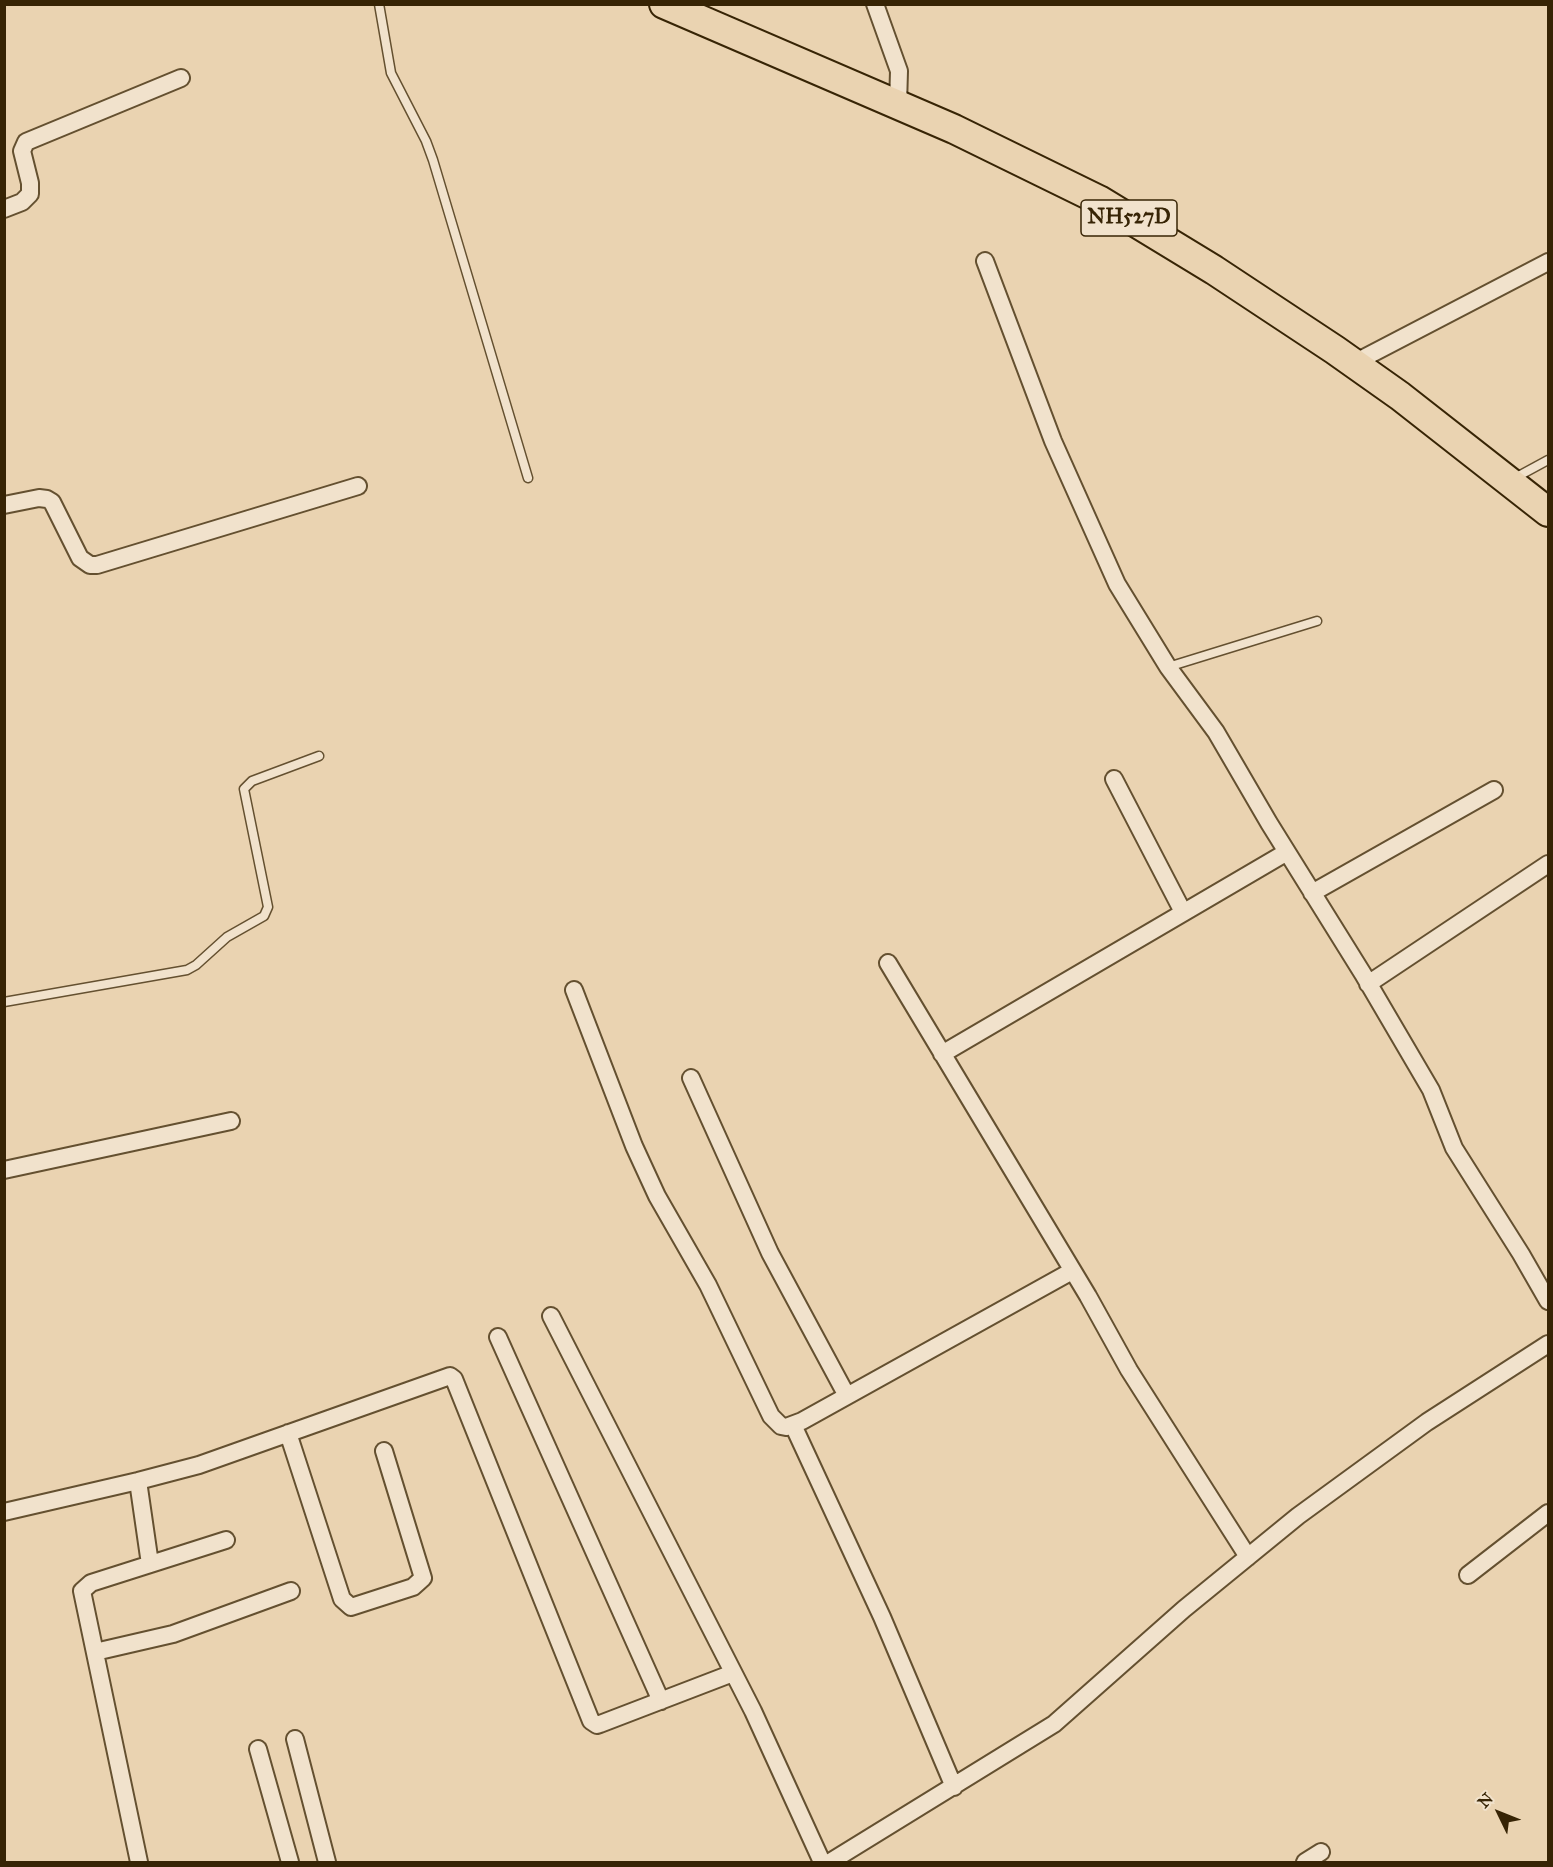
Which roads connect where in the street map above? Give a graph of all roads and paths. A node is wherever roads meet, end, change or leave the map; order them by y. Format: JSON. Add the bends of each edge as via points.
{"nodes":[{"id":1,"x":379,"y":4,"type":"edge"},
{"id":2,"x":664,"y":4,"type":"edge"},
{"id":3,"x":875,"y":4,"type":"edge"},
{"id":4,"x":181,"y":78,"type":"dead end"},
{"id":5,"x":898,"y":105,"type":"junction"},
{"id":6,"x":4,"y":209,"type":"edge"},
{"id":7,"x":985,"y":261,"type":"dead end"},
{"id":8,"x":1548,"y":262,"type":"edge"},
{"id":9,"x":1354,"y":363,"type":"junction"},
{"id":10,"x":1548,"y":460,"type":"edge"},
{"id":11,"x":528,"y":478,"type":"dead end"},
{"id":12,"x":1510,"y":481,"type":"junction"},
{"id":13,"x":358,"y":486,"type":"dead end"},
{"id":14,"x":4,"y":505,"type":"edge"},
{"id":15,"x":1548,"y":512,"type":"edge"},
{"id":16,"x":1317,"y":621,"type":"dead end"},
{"id":17,"x":1168,"y":667,"type":"junction"},
{"id":18,"x":319,"y":756,"type":"dead end"},
{"id":19,"x":1114,"y":779,"type":"dead end"},
{"id":20,"x":1494,"y":790,"type":"dead end"},
{"id":21,"x":1287,"y":852,"type":"junction"},
{"id":22,"x":1548,"y":864,"type":"edge"},
{"id":23,"x":1312,"y":892,"type":"junction"},
{"id":24,"x":1183,"y":912,"type":"junction"},
{"id":25,"x":888,"y":963,"type":"dead end"},
{"id":26,"x":1368,"y":984,"type":"junction"},
{"id":27,"x":574,"y":990,"type":"dead end"},
{"id":28,"x":4,"y":1002,"type":"edge"},
{"id":29,"x":942,"y":1054,"type":"junction"},
{"id":30,"x":691,"y":1078,"type":"dead end"},
{"id":31,"x":231,"y":1121,"type":"dead end"},
{"id":32,"x":4,"y":1170,"type":"edge"},
{"id":33,"x":1072,"y":1271,"type":"junction"},
{"id":34,"x":1548,"y":1301,"type":"edge"},
{"id":35,"x":551,"y":1316,"type":"dead end"},
{"id":36,"x":498,"y":1337,"type":"dead end"},
{"id":37,"x":1548,"y":1344,"type":"edge"},
{"id":38,"x":847,"y":1396,"type":"junction"},
{"id":39,"x":793,"y":1425,"type":"junction"},
{"id":40,"x":288,"y":1433,"type":"junction"},
{"id":41,"x":384,"y":1451,"type":"dead end"},
{"id":42,"x":138,"y":1481,"type":"junction"},
{"id":43,"x":4,"y":1512,"type":"edge"},
{"id":44,"x":1548,"y":1513,"type":"edge"},
{"id":45,"x":226,"y":1540,"type":"dead end"},
{"id":46,"x":1248,"y":1557,"type":"junction"},
{"id":47,"x":150,"y":1564,"type":"junction"},
{"id":48,"x":1468,"y":1575,"type":"dead end"},
{"id":49,"x":291,"y":1591,"type":"dead end"},
{"id":50,"x":94,"y":1652,"type":"junction"},
{"id":51,"x":733,"y":1673,"type":"junction"},
{"id":52,"x":662,"y":1701,"type":"junction"},
{"id":53,"x":296,"y":1739,"type":"dead end"},
{"id":54,"x":258,"y":1749,"type":"dead end"},
{"id":55,"x":954,"y":1786,"type":"junction"},
{"id":56,"x":1322,"y":1852,"type":"dead end"},
{"id":57,"x":139,"y":1863,"type":"edge"},
{"id":58,"x":290,"y":1863,"type":"edge"},
{"id":59,"x":327,"y":1863,"type":"edge"},
{"id":60,"x":822,"y":1863,"type":"edge"},
{"id":61,"x":830,"y":1863,"type":"edge"},
{"id":62,"x":1305,"y":1863,"type":"edge"}],
"edges":[{"from":1,"to":11,"type":"lane","via":[[391,74],[433,160]]},
{"from":2,"to":5,"type":"highway","number":"NH527D"},
{"from":3,"to":5,"type":"street","via":[[899,71]]},
{"from":4,"to":6,"type":"street","via":[[26,142],[22,151],[30,194]]},
{"from":5,"to":9,"type":"highway","number":"NH527D","via":[[1100,201]]},
{"from":7,"to":17,"type":"street","via":[[1053,441],[1093,533],[1117,584]]},
{"from":8,"to":9,"type":"street"},
{"from":9,"to":12,"type":"highway","number":"NH527D"},
{"from":10,"to":12,"type":"lane"},
{"from":12,"to":15,"type":"highway","number":"NH527D"},
{"from":13,"to":14,"type":"street","via":[[97,565],[80,558],[52,502],[39,498]]},
{"from":16,"to":17,"type":"lane"},
{"from":17,"to":21,"type":"street","via":[[1216,732]]},
{"from":18,"to":28,"type":"lane","via":[[252,781],[244,789],[268,907],[264,916],[227,937],[187,970]]},
{"from":19,"to":24,"type":"street"},
{"from":20,"to":23,"type":"street"},
{"from":21,"to":23,"type":"street"},
{"from":21,"to":24,"type":"street"},
{"from":22,"to":26,"type":"street"},
{"from":23,"to":26,"type":"street"},
{"from":24,"to":29,"type":"street"},
{"from":25,"to":29,"type":"street"},
{"from":26,"to":34,"type":"street","via":[[1431,1090],[1454,1148]]},
{"from":27,"to":39,"type":"street","via":[[657,1196],[708,1285],[771,1416],[781,1426]]},
{"from":29,"to":33,"type":"street"},
{"from":30,"to":38,"type":"street","via":[[770,1252]]},
{"from":31,"to":32,"type":"street"},
{"from":33,"to":38,"type":"street"},
{"from":33,"to":46,"type":"street","via":[[1129,1370]]},
{"from":35,"to":51,"type":"street"},
{"from":36,"to":52,"type":"street"},
{"from":37,"to":46,"type":"street","via":[[1427,1422]]},
{"from":38,"to":39,"type":"street"},
{"from":39,"to":55,"type":"street","via":[[882,1617]]},
{"from":40,"to":41,"type":"street","via":[[342,1599],[351,1607],[413,1587],[423,1578]]},
{"from":40,"to":42,"type":"street","via":[[200,1465]]},
{"from":40,"to":52,"type":"street","via":[[453,1377],[591,1721],[600,1725]]},
{"from":42,"to":43,"type":"street"},
{"from":42,"to":47,"type":"street"},
{"from":44,"to":48,"type":"street"},
{"from":45,"to":47,"type":"street"},
{"from":46,"to":55,"type":"street","via":[[1054,1724]]},
{"from":47,"to":50,"type":"street","via":[[84,1588],[82,1597]]},
{"from":49,"to":50,"type":"street","via":[[173,1634]]},
{"from":50,"to":57,"type":"street"},
{"from":51,"to":52,"type":"street"},
{"from":51,"to":60,"type":"street"},
{"from":53,"to":59,"type":"street"},
{"from":54,"to":58,"type":"street"},
{"from":55,"to":61,"type":"street"},
{"from":56,"to":62,"type":"street"}]}
